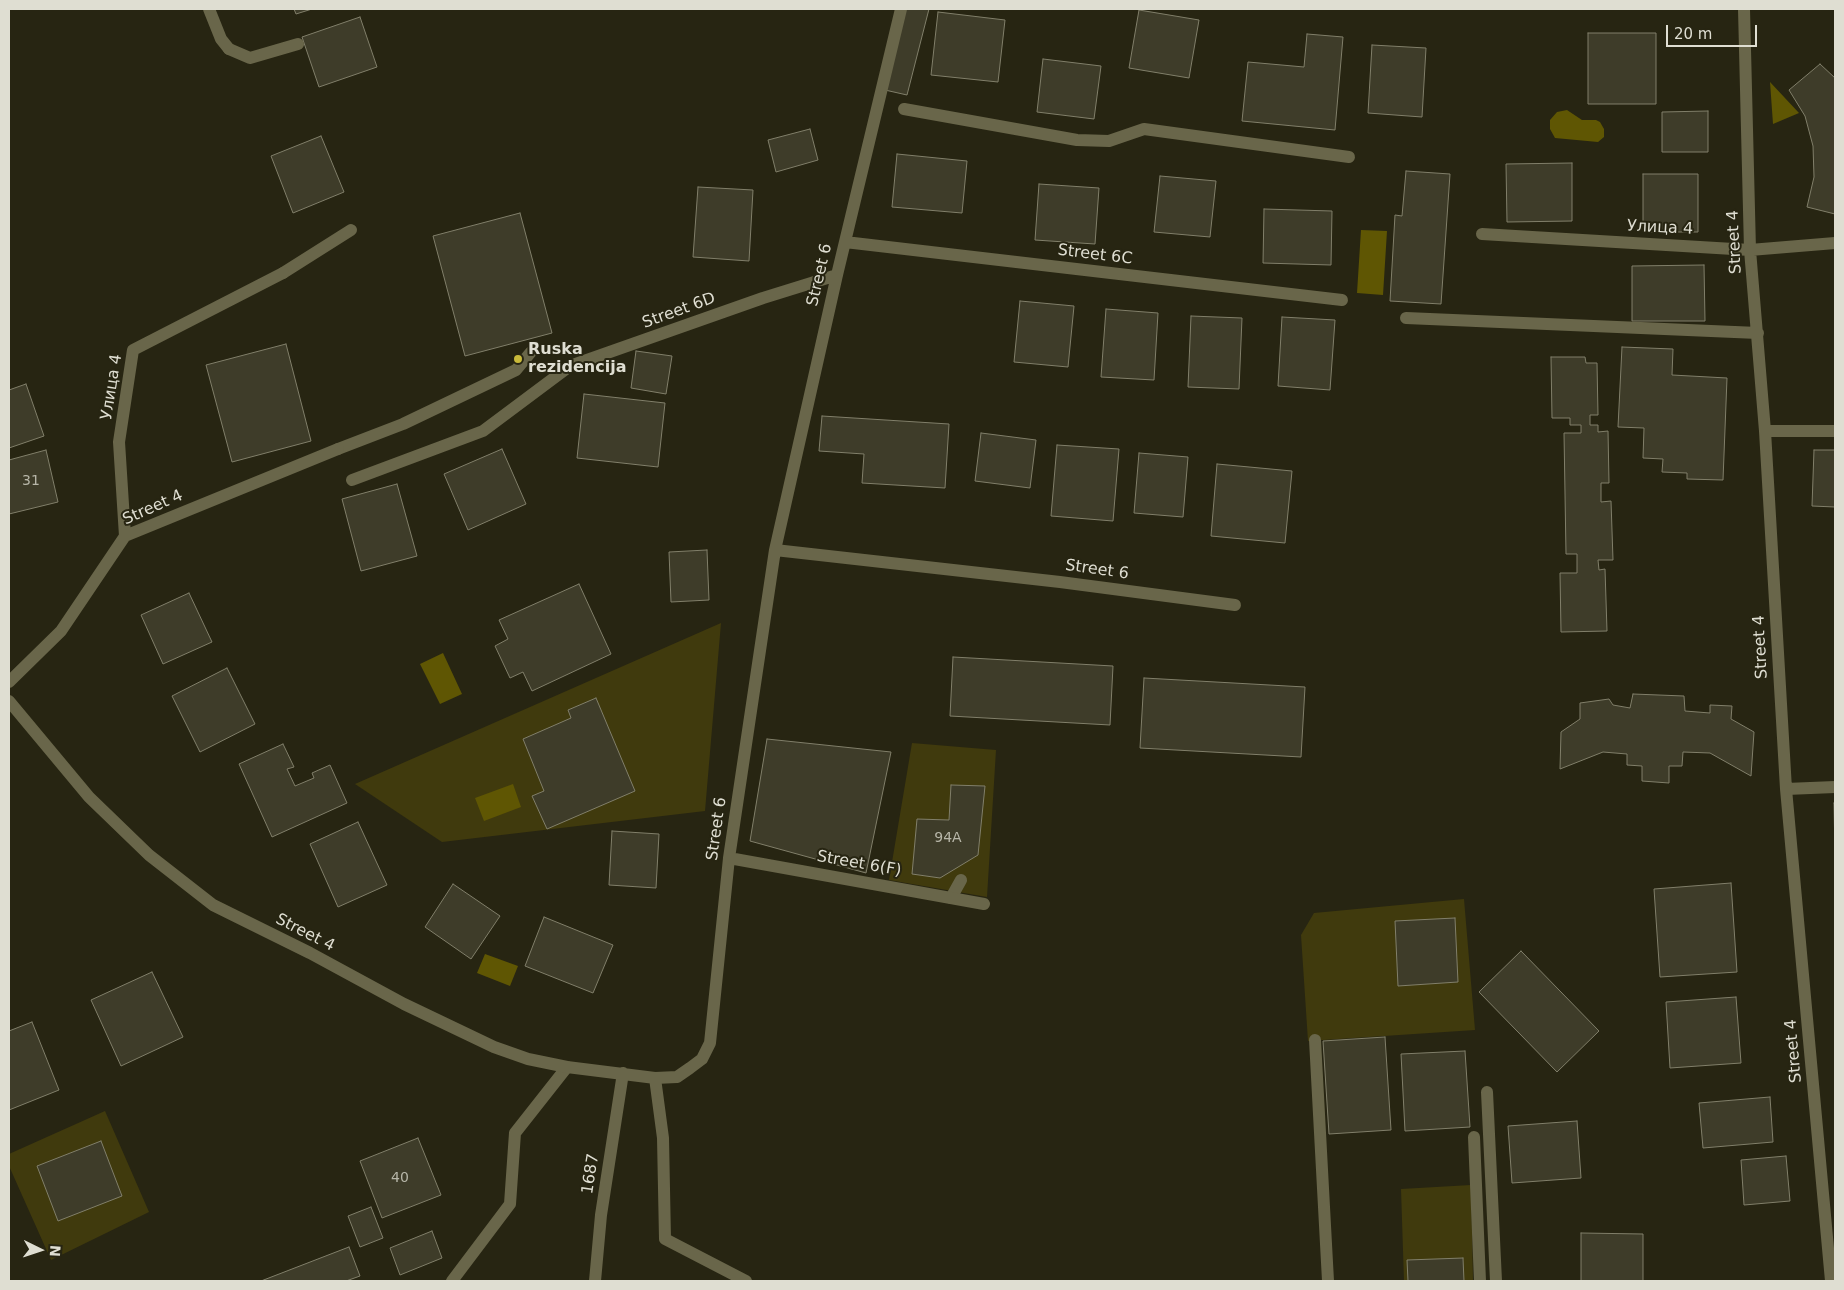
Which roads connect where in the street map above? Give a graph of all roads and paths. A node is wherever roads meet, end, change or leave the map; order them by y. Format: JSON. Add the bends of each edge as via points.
{"nodes":[{"id":1,"x":209,"y":9,"type":"edge"},
{"id":2,"x":901,"y":9,"type":"edge"},
{"id":3,"x":1744,"y":9,"type":"edge"},
{"id":4,"x":298,"y":44,"type":"dead end"},
{"id":5,"x":904,"y":109,"type":"dead end"},
{"id":6,"x":1349,"y":157,"type":"dead end"},
{"id":7,"x":351,"y":230,"type":"dead end"},
{"id":8,"x":1482,"y":234,"type":"dead end"},
{"id":9,"x":845,"y":242,"type":"junction"},
{"id":10,"x":1835,"y":243,"type":"edge"},
{"id":11,"x":1750,"y":250,"type":"junction"},
{"id":12,"x":837,"y":275,"type":"junction"},
{"id":13,"x":1342,"y":300,"type":"dead end"},
{"id":14,"x":1406,"y":318,"type":"dead end"},
{"id":15,"x":1758,"y":333,"type":"junction"},
{"id":16,"x":531,"y":352,"type":"dead end"},
{"id":17,"x":1765,"y":431,"type":"junction"},
{"id":18,"x":1835,"y":431,"type":"edge"},
{"id":19,"x":352,"y":480,"type":"dead end"},
{"id":20,"x":125,"y":536,"type":"junction"},
{"id":21,"x":775,"y":550,"type":"junction"},
{"id":22,"x":1235,"y":606,"type":"dead end"},
{"id":23,"x":9,"y":682,"type":"edge"},
{"id":24,"x":9,"y":700,"type":"edge"},
{"id":25,"x":1835,"y":786,"type":"edge"},
{"id":26,"x":1786,"y":789,"type":"junction"},
{"id":27,"x":729,"y":858,"type":"junction"},
{"id":28,"x":961,"y":880,"type":"dead end"},
{"id":29,"x":951,"y":898,"type":"junction"},
{"id":30,"x":984,"y":904,"type":"dead end"},
{"id":31,"x":1315,"y":1040,"type":"dead end"},
{"id":32,"x":567,"y":1067,"type":"junction"},
{"id":33,"x":622,"y":1073,"type":"junction"},
{"id":34,"x":655,"y":1078,"type":"junction"},
{"id":35,"x":1487,"y":1092,"type":"dead end"},
{"id":36,"x":1474,"y":1137,"type":"dead end"},
{"id":37,"x":452,"y":1281,"type":"edge"},
{"id":38,"x":595,"y":1281,"type":"edge"},
{"id":39,"x":746,"y":1281,"type":"edge"},
{"id":40,"x":1328,"y":1281,"type":"edge"},
{"id":41,"x":1480,"y":1281,"type":"edge"},
{"id":42,"x":1496,"y":1281,"type":"edge"},
{"id":43,"x":1831,"y":1281,"type":"edge"}],
"edges":[{"from":1,"to":4,"type":"street","via":[[221,39],[229,49],[250,58]]},
{"from":2,"to":9,"type":"street","name":"Street 6"},
{"from":3,"to":11,"type":"street","name":"Street 4"},
{"from":5,"to":6,"type":"street","via":[[1077,140],[1109,141],[1144,129]]},
{"from":7,"to":20,"type":"street","name":"Улица 4","via":[[283,273],[132,350],[120,442]]},
{"from":8,"to":11,"type":"street","name":"Улица 4"},
{"from":9,"to":12,"type":"street","name":"Street 6"},
{"from":9,"to":13,"type":"street","name":"Street 6C"},
{"from":10,"to":11,"type":"street","name":"Улица 4"},
{"from":11,"to":15,"type":"street","name":"Street 4"},
{"from":12,"to":19,"type":"street","name":"Street 6D","via":[[570,366],[483,431]]},
{"from":12,"to":21,"type":"street","name":"Street 6"},
{"from":14,"to":15,"type":"street"},
{"from":15,"to":17,"type":"street","name":"Street 4"},
{"from":16,"to":20,"type":"street","name":"Street 4","via":[[516,370],[403,424]]},
{"from":17,"to":18,"type":"street"},
{"from":17,"to":26,"type":"street","name":"Street 4"},
{"from":20,"to":23,"type":"street","name":"Street 4","via":[[61,630]]},
{"from":21,"to":22,"type":"street","name":"Street 6","via":[[1060,582]]},
{"from":21,"to":27,"type":"street","name":"Street 6"},
{"from":24,"to":32,"type":"street","name":"Street 4","via":[[88,797],[149,855],[213,905],[494,1048]]},
{"from":25,"to":26,"type":"street"},
{"from":26,"to":43,"type":"street","name":"Street 4"},
{"from":27,"to":29,"type":"street","name":"Street 6(F)"},
{"from":27,"to":34,"type":"street","name":"Street 6","via":[[710,1043],[702,1058],[677,1077]]},
{"from":28,"to":29,"type":"street"},
{"from":29,"to":30,"type":"street","name":"Street 6(F)"},
{"from":31,"to":40,"type":"street"},
{"from":32,"to":33,"type":"street","name":"Street 4"},
{"from":32,"to":37,"type":"street","via":[[514,1133],[510,1204]]},
{"from":33,"to":34,"type":"street","name":"Street 4"},
{"from":33,"to":38,"type":"street","name":"1687","via":[[601,1215]]},
{"from":34,"to":39,"type":"street","via":[[664,1138],[665,1239]]},
{"from":35,"to":42,"type":"street"},
{"from":36,"to":41,"type":"street"}]}
